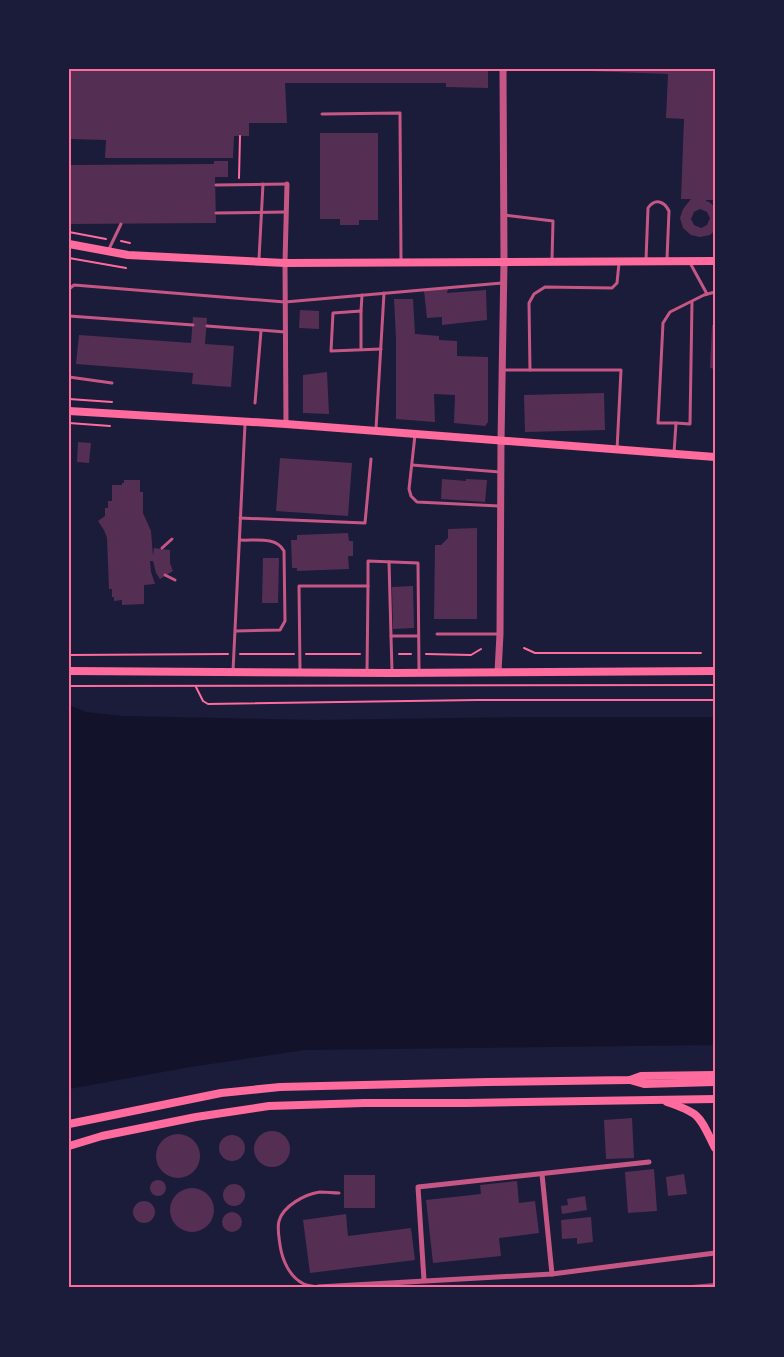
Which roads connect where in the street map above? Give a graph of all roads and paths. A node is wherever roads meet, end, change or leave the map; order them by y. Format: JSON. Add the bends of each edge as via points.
{"nodes":[{"id":1,"x":503,"y":69,"type":"edge"},
{"id":2,"x":322,"y":114,"type":"dead end"},
{"id":3,"x":240,"y":136,"type":"dead end"},
{"id":4,"x":263,"y":184,"type":"junction"},
{"id":5,"x":287,"y":184,"type":"joint"},
{"id":6,"x":216,"y":185,"type":"dead end"},
{"id":7,"x":239,"y":185,"type":"junction"},
{"id":8,"x":262,"y":212,"type":"junction"},
{"id":9,"x":286,"y":212,"type":"junction"},
{"id":10,"x":216,"y":213,"type":"dead end"},
{"id":11,"x":504,"y":215,"type":"junction"},
{"id":12,"x":121,"y":224,"type":"dead end"},
{"id":13,"x":69,"y":232,"type":"edge"},
{"id":14,"x":114,"y":239,"type":"junction"},
{"id":15,"x":130,"y":243,"type":"dead end"},
{"id":16,"x":69,"y":244,"type":"edge"},
{"id":17,"x":108,"y":251,"type":"junction"},
{"id":18,"x":69,"y":258,"type":"edge"},
{"id":19,"x":259,"y":261,"type":"junction"},
{"id":20,"x":667,"y":261,"type":"junction"},
{"id":21,"x":689,"y":261,"type":"junction"},
{"id":22,"x":715,"y":261,"type":"edge"},
{"id":23,"x":401,"y":262,"type":"junction"},
{"id":24,"x":504,"y":262,"type":"junction"},
{"id":25,"x":551,"y":262,"type":"junction"},
{"id":26,"x":619,"y":262,"type":"junction"},
{"id":27,"x":646,"y":262,"type":"junction"},
{"id":28,"x":285,"y":263,"type":"junction"},
{"id":29,"x":126,"y":268,"type":"dead end"},
{"id":30,"x":503,"y":283,"type":"junction"},
{"id":31,"x":69,"y":289,"type":"edge"},
{"id":32,"x":715,"y":292,"type":"edge"},
{"id":33,"x":384,"y":293,"type":"junction"},
{"id":34,"x":707,"y":294,"type":"junction"},
{"id":35,"x":362,"y":295,"type":"junction"},
{"id":36,"x":692,"y":301,"type":"junction"},
{"id":37,"x":285,"y":302,"type":"junction"},
{"id":38,"x":361,"y":311,"type":"junction"},
{"id":39,"x":69,"y":316,"type":"edge"},
{"id":40,"x":193,"y":325,"type":"dead end"},
{"id":41,"x":207,"y":326,"type":"dead end"},
{"id":42,"x":261,"y":331,"type":"junction"},
{"id":43,"x":285,"y":332,"type":"junction"},
{"id":44,"x":381,"y":349,"type":"junction"},
{"id":45,"x":361,"y":350,"type":"junction"},
{"id":46,"x":502,"y":370,"type":"junction"},
{"id":47,"x":530,"y":370,"type":"junction"},
{"id":48,"x":69,"y":377,"type":"edge"},
{"id":49,"x":112,"y":383,"type":"dead end"},
{"id":50,"x":69,"y":399,"type":"edge"},
{"id":51,"x":112,"y":402,"type":"dead end"},
{"id":52,"x":255,"y":403,"type":"dead end"},
{"id":53,"x":69,"y":411,"type":"edge"},
{"id":54,"x":245,"y":422,"type":"junction"},
{"id":55,"x":69,"y":423,"type":"edge"},
{"id":56,"x":676,"y":423,"type":"junction"},
{"id":57,"x":286,"y":424,"type":"junction"},
{"id":58,"x":110,"y":426,"type":"dead end"},
{"id":59,"x":376,"y":431,"type":"junction"},
{"id":60,"x":415,"y":434,"type":"junction"},
{"id":61,"x":501,"y":441,"type":"junction"},
{"id":62,"x":617,"y":451,"type":"junction"},
{"id":63,"x":674,"y":455,"type":"junction"},
{"id":64,"x":715,"y":458,"type":"edge"},
{"id":65,"x":371,"y":459,"type":"dead end"},
{"id":66,"x":412,"y":465,"type":"junction"},
{"id":67,"x":501,"y":472,"type":"junction"},
{"id":68,"x":501,"y":507,"type":"junction"},
{"id":69,"x":240,"y":518,"type":"junction"},
{"id":70,"x":172,"y":539,"type":"dead end"},
{"id":71,"x":240,"y":540,"type":"junction"},
{"id":72,"x":162,"y":548,"type":"dead end"},
{"id":73,"x":389,"y":562,"type":"junction"},
{"id":74,"x":165,"y":575,"type":"dead end"},
{"id":75,"x":176,"y":580,"type":"dead end"},
{"id":76,"x":368,"y":586,"type":"junction"},
{"id":77,"x":236,"y":631,"type":"junction"},
{"id":78,"x":437,"y":634,"type":"dead end"},
{"id":79,"x":500,"y":634,"type":"junction"},
{"id":80,"x":391,"y":636,"type":"junction"},
{"id":81,"x":418,"y":636,"type":"junction"},
{"id":82,"x":524,"y":648,"type":"dead end"},
{"id":83,"x":701,"y":653,"type":"dead end"},
{"id":84,"x":69,"y":655,"type":"edge"},
{"id":85,"x":115,"y":655,"type":"dead end"},
{"id":86,"x":69,"y":670,"type":"edge"},
{"id":87,"x":234,"y":671,"type":"junction"},
{"id":88,"x":715,"y":671,"type":"edge"},
{"id":89,"x":300,"y":672,"type":"junction"},
{"id":90,"x":367,"y":672,"type":"junction"},
{"id":91,"x":419,"y":672,"type":"junction"},
{"id":92,"x":498,"y":672,"type":"junction"},
{"id":93,"x":392,"y":673,"type":"junction"},
{"id":94,"x":715,"y":685,"type":"edge"},
{"id":95,"x":69,"y":686,"type":"edge"},
{"id":96,"x":196,"y":687,"type":"junction"},
{"id":97,"x":715,"y":700,"type":"edge"},
{"id":98,"x":715,"y":1075,"type":"edge"},
{"id":99,"x":630,"y":1080,"type":"junction"},
{"id":100,"x":715,"y":1082,"type":"edge"},
{"id":101,"x":715,"y":1099,"type":"edge"},
{"id":102,"x":661,"y":1100,"type":"junction"},
{"id":103,"x":69,"y":1124,"type":"edge"},
{"id":104,"x":69,"y":1146,"type":"edge"},
{"id":105,"x":715,"y":1148,"type":"edge"},
{"id":106,"x":649,"y":1162,"type":"dead end"},
{"id":107,"x":542,"y":1174,"type":"junction"},
{"id":108,"x":339,"y":1193,"type":"dead end"},
{"id":109,"x":715,"y":1252,"type":"edge"},
{"id":110,"x":552,"y":1274,"type":"junction"},
{"id":111,"x":424,"y":1280,"type":"junction"},
{"id":112,"x":318,"y":1287,"type":"edge"}],
"edges":[{"from":1,"to":11,"type":"street"},
{"from":2,"to":23,"type":"lane","via":[[400,113]]},
{"from":3,"to":7,"type":"path"},
{"from":4,"to":5,"type":"lane"},
{"from":4,"to":7,"type":"lane"},
{"from":4,"to":8,"type":"lane"},
{"from":5,"to":9,"type":"street"},
{"from":6,"to":7,"type":"lane"},
{"from":8,"to":9,"type":"lane"},
{"from":8,"to":10,"type":"lane"},
{"from":8,"to":19,"type":"lane"},
{"from":9,"to":28,"type":"street"},
{"from":11,"to":24,"type":"street"},
{"from":11,"to":25,"type":"lane","via":[[553,221]]},
{"from":12,"to":14,"type":"lane"},
{"from":13,"to":14,"type":"path"},
{"from":14,"to":15,"type":"path"},
{"from":14,"to":17,"type":"lane"},
{"from":16,"to":17,"type":"main road"},
{"from":17,"to":19,"type":"main road"},
{"from":18,"to":29,"type":"path"},
{"from":19,"to":28,"type":"main road"},
{"from":20,"to":21,"type":"main road"},
{"from":20,"to":27,"type":"main road"},
{"from":20,"to":27,"type":"lane","via":[[669,211],[661,201],[656,201],[648,208]]},
{"from":21,"to":22,"type":"main road"},
{"from":21,"to":34,"type":"lane"},
{"from":23,"to":24,"type":"main road"},
{"from":23,"to":28,"type":"main road"},
{"from":24,"to":25,"type":"main road"},
{"from":24,"to":30,"type":"street"},
{"from":25,"to":26,"type":"main road"},
{"from":26,"to":27,"type":"main road"},
{"from":26,"to":47,"type":"lane","via":[[617,283],[612,288],[545,287],[534,294],[529,303]]},
{"from":28,"to":37,"type":"street"},
{"from":30,"to":33,"type":"lane"},
{"from":30,"to":46,"type":"street"},
{"from":31,"to":37,"type":"lane","via":[[74,285]]},
{"from":32,"to":34,"type":"lane"},
{"from":33,"to":35,"type":"lane"},
{"from":33,"to":44,"type":"lane"},
{"from":34,"to":36,"type":"lane"},
{"from":35,"to":37,"type":"lane"},
{"from":35,"to":38,"type":"lane"},
{"from":36,"to":56,"type":"lane","via":[[690,424]]},
{"from":36,"to":56,"type":"lane","via":[[670,312],[663,323],[658,423]]},
{"from":37,"to":43,"type":"street"},
{"from":38,"to":45,"type":"lane"},
{"from":38,"to":45,"type":"lane","via":[[333,313],[331,351]]},
{"from":39,"to":40,"type":"lane"},
{"from":41,"to":42,"type":"lane"},
{"from":42,"to":43,"type":"lane"},
{"from":42,"to":52,"type":"lane"},
{"from":43,"to":57,"type":"street"},
{"from":44,"to":45,"type":"lane"},
{"from":44,"to":59,"type":"lane"},
{"from":46,"to":47,"type":"lane"},
{"from":46,"to":61,"type":"street"},
{"from":47,"to":62,"type":"lane","via":[[621,370]]},
{"from":48,"to":49,"type":"lane"},
{"from":50,"to":51,"type":"path"},
{"from":53,"to":54,"type":"main road"},
{"from":54,"to":57,"type":"main road"},
{"from":54,"to":69,"type":"lane"},
{"from":55,"to":58,"type":"path"},
{"from":56,"to":63,"type":"lane"},
{"from":57,"to":59,"type":"main road"},
{"from":59,"to":60,"type":"main road"},
{"from":60,"to":61,"type":"main road"},
{"from":60,"to":66,"type":"lane"},
{"from":61,"to":62,"type":"main road"},
{"from":61,"to":67,"type":"street"},
{"from":62,"to":63,"type":"main road"},
{"from":63,"to":64,"type":"main road"},
{"from":65,"to":69,"type":"lane","via":[[365,523]]},
{"from":66,"to":67,"type":"lane"},
{"from":66,"to":68,"type":"lane","via":[[409,489],[417,502]]},
{"from":67,"to":68,"type":"street"},
{"from":68,"to":79,"type":"street"},
{"from":69,"to":71,"type":"lane"},
{"from":70,"to":72,"type":"lane"},
{"from":71,"to":77,"type":"lane"},
{"from":71,"to":77,"type":"lane","via":[[274,541],[284,551],[285,621],[280,630]]},
{"from":73,"to":76,"type":"lane","via":[[368,561]]},
{"from":73,"to":80,"type":"lane"},
{"from":73,"to":81,"type":"lane","via":[[418,563]]},
{"from":74,"to":75,"type":"lane"},
{"from":76,"to":89,"type":"lane","via":[[298,586]]},
{"from":76,"to":90,"type":"lane"},
{"from":77,"to":87,"type":"lane"},
{"from":78,"to":79,"type":"lane"},
{"from":79,"to":92,"type":"street"},
{"from":80,"to":81,"type":"lane"},
{"from":80,"to":93,"type":"lane"},
{"from":81,"to":91,"type":"lane"},
{"from":82,"to":83,"type":"path","via":[[535,653]]},
{"from":84,"to":85,"type":"path"},
{"from":86,"to":87,"type":"main road"},
{"from":87,"to":89,"type":"main road"},
{"from":88,"to":92,"type":"main road"},
{"from":89,"to":90,"type":"main road"},
{"from":90,"to":93,"type":"main road"},
{"from":91,"to":92,"type":"main road"},
{"from":91,"to":93,"type":"main road"},
{"from":94,"to":96,"type":"path"},
{"from":95,"to":96,"type":"path"},
{"from":96,"to":97,"type":"path","via":[[202,701],[208,704]]},
{"from":98,"to":99,"type":"main road","via":[[640,1076]]},
{"from":99,"to":100,"type":"main road","via":[[644,1084]]},
{"from":99,"to":103,"type":"main road","via":[[280,1087],[221,1093]]},
{"from":101,"to":102,"type":"main road"},
{"from":102,"to":104,"type":"main road","via":[[269,1106],[195,1117]]},
{"from":102,"to":105,"type":"main road","via":[[694,1112]]},
{"from":106,"to":107,"type":"street"},
{"from":107,"to":110,"type":"street"},
{"from":107,"to":111,"type":"street","via":[[418,1187]]},
{"from":108,"to":112,"type":"lane","via":[[319,1192],[302,1198],[290,1205],[279,1221],[282,1257],[288,1269],[304,1284]]},
{"from":109,"to":110,"type":"street"},
{"from":110,"to":111,"type":"street"},
{"from":111,"to":112,"type":"street"}]}
